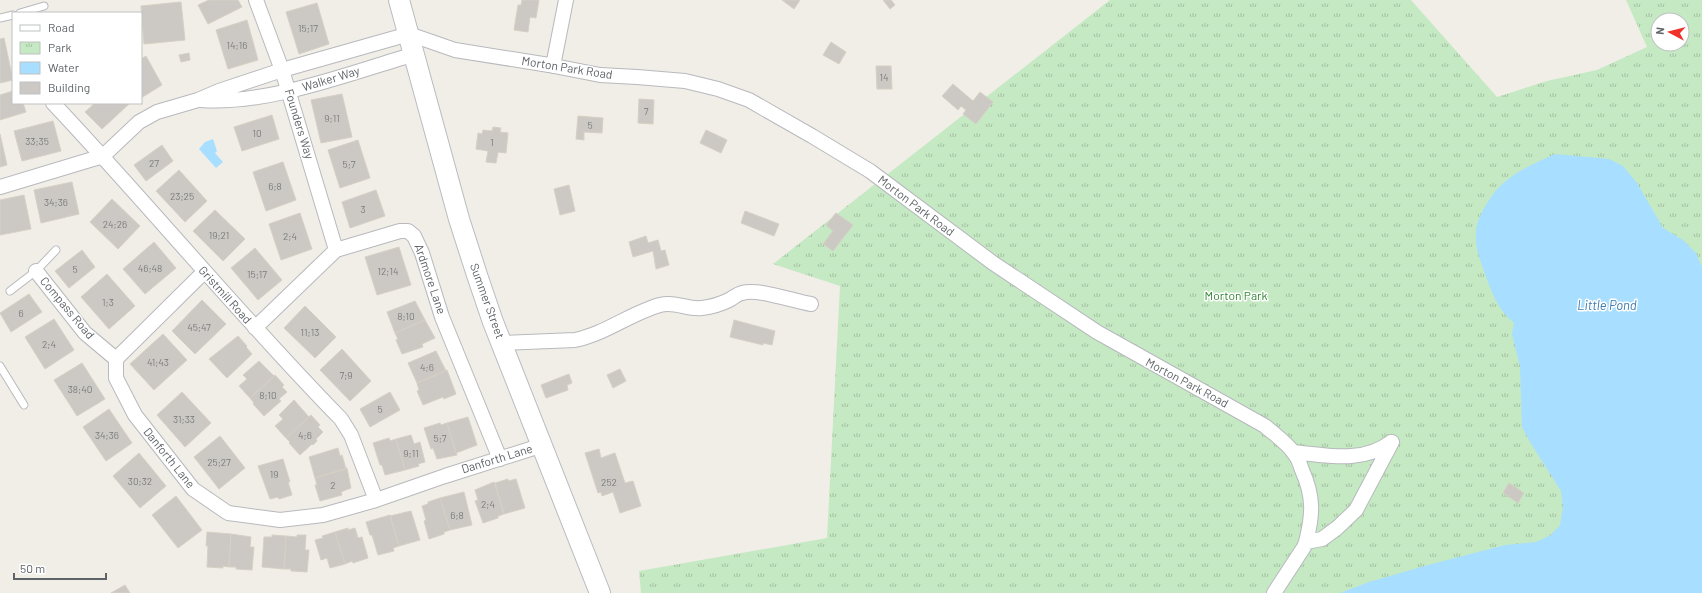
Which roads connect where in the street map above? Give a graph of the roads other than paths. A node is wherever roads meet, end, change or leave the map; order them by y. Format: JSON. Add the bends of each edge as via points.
{"nodes":[{"id":1,"x":256,"y":0,"type":"edge"},
{"id":2,"x":400,"y":0,"type":"edge"},
{"id":3,"x":566,"y":0,"type":"edge"},
{"id":4,"x":44,"y":6,"type":"dead end"},
{"id":5,"x":23,"y":12,"type":"edge"},
{"id":6,"x":12,"y":15,"type":"edge"},
{"id":7,"x":0,"y":18,"type":"edge"},
{"id":8,"x":410,"y":34,"type":"junction"},
{"id":9,"x":415,"y":54,"type":"junction"},
{"id":10,"x":553,"y":66,"type":"junction"},
{"id":11,"x":282,"y":70,"type":"junction"},
{"id":12,"x":289,"y":92,"type":"junction"},
{"id":13,"x":198,"y":100,"type":"junction"},
{"id":14,"x":54,"y":104,"type":"edge"},
{"id":15,"x":102,"y":156,"type":"junction"},
{"id":16,"x":0,"y":187,"type":"edge"},
{"id":17,"x":56,"y":250,"type":"dead end"},
{"id":18,"x":336,"y":250,"type":"junction"},
{"id":19,"x":36,"y":271,"type":"junction"},
{"id":20,"x":204,"y":272,"type":"junction"},
{"id":21,"x":10,"y":291,"type":"dead end"},
{"id":22,"x":811,"y":304,"type":"dead end"},
{"id":23,"x":255,"y":328,"type":"junction"},
{"id":24,"x":502,"y":343,"type":"junction"},
{"id":25,"x":116,"y":359,"type":"junction"},
{"id":26,"x":0,"y":366,"type":"edge"},
{"id":27,"x":24,"y":405,"type":"dead end"},
{"id":28,"x":543,"y":445,"type":"junction"},
{"id":29,"x":1293,"y":452,"type":"junction"},
{"id":30,"x":500,"y":459,"type":"junction"},
{"id":31,"x":376,"y":500,"type":"junction"},
{"id":32,"x":1306,"y":542,"type":"junction"},
{"id":33,"x":600,"y":593,"type":"edge"},
{"id":34,"x":1274,"y":593,"type":"edge"}],
"edges":[{"from":1,"to":11,"type":"street","name":"Founders Way"},
{"from":2,"to":8,"type":"main road","name":"Summer Street"},
{"from":3,"to":10,"type":"street"},
{"from":4,"to":5,"type":"lane"},
{"from":6,"to":7,"type":"lane"},
{"from":8,"to":9,"type":"main road","name":"Summer Street"},
{"from":8,"to":10,"type":"street","name":"Morton Park Road","via":[[454,50]]},
{"from":8,"to":11,"type":"street","name":"Walker Way"},
{"from":9,"to":12,"type":"street","name":"Walker Way"},
{"from":9,"to":24,"type":"main road","name":"Summer Street","via":[[461,224]]},
{"from":10,"to":29,"type":"street","name":"Morton Park Road","via":[[600,75],[685,81],[749,100],[870,171],[993,263],[1097,332],[1265,426]]},
{"from":11,"to":12,"type":"street","name":"Founders Way"},
{"from":11,"to":13,"type":"street","name":"Walker Way"},
{"from":12,"to":13,"type":"street","name":"Walker Way","via":[[221,102]]},
{"from":12,"to":18,"type":"street","name":"Founders Way"},
{"from":13,"to":15,"type":"street","name":"Walker Way","via":[[157,112],[139,122]]},
{"from":14,"to":15,"type":"street","name":"Gristmill Road"},
{"from":15,"to":16,"type":"street","name":"Walker Way"},
{"from":15,"to":20,"type":"street","name":"Gristmill Road"},
{"from":17,"to":19,"type":"lane"},
{"from":18,"to":23,"type":"street","name":"Ardmore Lane"},
{"from":18,"to":30,"type":"street","name":"Ardmore Lane","via":[[400,231],[408,231],[414,236],[445,324]]},
{"from":19,"to":21,"type":"lane"},
{"from":19,"to":25,"type":"street","name":"Compass Road","via":[[85,333]]},
{"from":20,"to":23,"type":"street","name":"Gristmill Road"},
{"from":20,"to":25,"type":"street"},
{"from":22,"to":24,"type":"street","via":[[754,292],[741,293],[715,306],[701,308],[676,304],[661,305],[575,340]]},
{"from":23,"to":31,"type":"street","name":"Gristmill Road","via":[[341,419],[352,435]]},
{"from":24,"to":28,"type":"main road","name":"Summer Street"},
{"from":25,"to":31,"type":"street","name":"Danforth Lane","via":[[116,378],[135,415],[193,489],[228,513],[280,520],[323,515]]},
{"from":26,"to":27,"type":"lane"},
{"from":28,"to":30,"type":"street","name":"Danforth Lane"},
{"from":28,"to":33,"type":"main road","name":"Summer Street"},
{"from":29,"to":32,"type":"street","name":"Morton Park Road","via":[[1297,456],[1311,493]]},
{"from":29,"to":32,"type":"street","via":[[1357,456],[1374,453],[1392,442],[1356,510],[1322,539]]},
{"from":30,"to":31,"type":"street","name":"Danforth Lane"},
{"from":32,"to":34,"type":"street","name":"Morton Park Road"}]}
